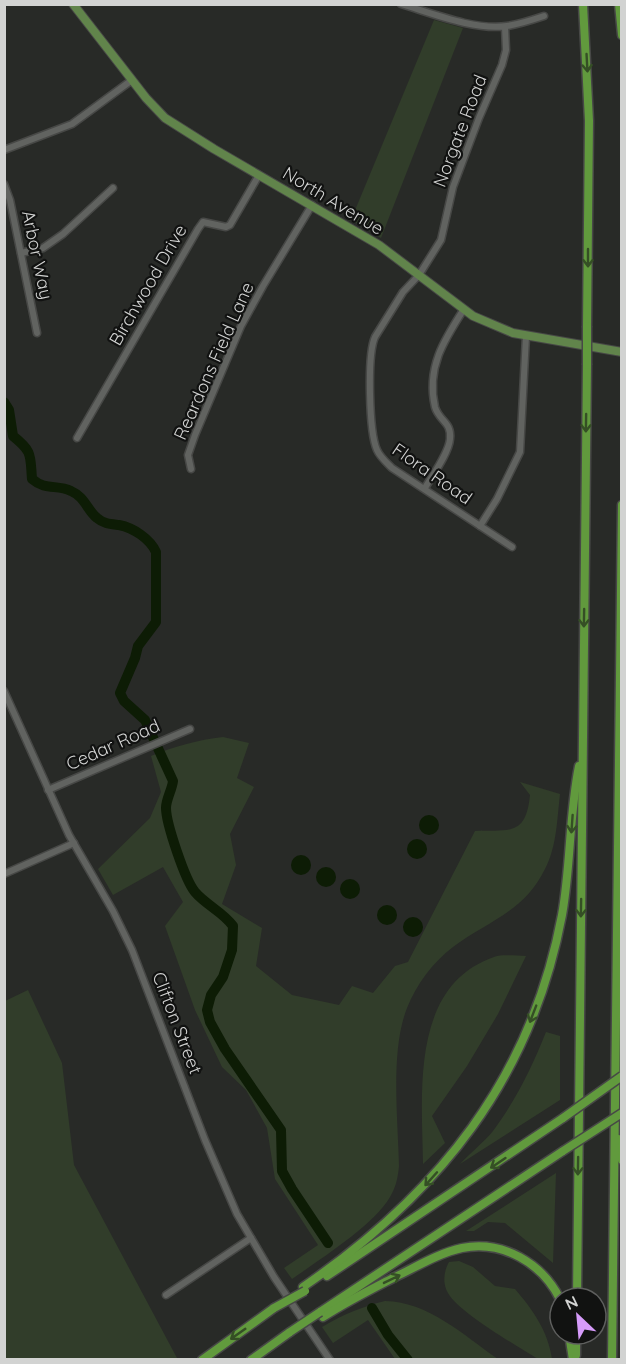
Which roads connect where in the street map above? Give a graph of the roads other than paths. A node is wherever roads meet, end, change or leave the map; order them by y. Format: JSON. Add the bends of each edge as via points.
{"nodes":[{"id":1,"x":74,"y":4,"type":"edge"},
{"id":2,"x":400,"y":4,"type":"edge"},
{"id":3,"x":583,"y":4,"type":"edge"},
{"id":4,"x":620,"y":4,"type":"edge"},
{"id":5,"x":544,"y":16,"type":"dead end"},
{"id":6,"x":505,"y":27,"type":"junction"},
{"id":7,"x":621,"y":35,"type":"edge"},
{"id":8,"x":132,"y":80,"type":"junction"},
{"id":9,"x":4,"y":150,"type":"edge"},
{"id":10,"x":259,"y":175,"type":"junction"},
{"id":11,"x":4,"y":184,"type":"edge"},
{"id":12,"x":113,"y":188,"type":"dead end"},
{"id":13,"x":312,"y":205,"type":"junction"},
{"id":14,"x":21,"y":253,"type":"junction"},
{"id":15,"x":419,"y":275,"type":"junction"},
{"id":16,"x":464,"y":309,"type":"junction"},
{"id":17,"x":37,"y":333,"type":"dead end"},
{"id":18,"x":526,"y":336,"type":"junction"},
{"id":19,"x":621,"y":352,"type":"edge"},
{"id":20,"x":77,"y":438,"type":"dead end"},
{"id":21,"x":191,"y":469,"type":"dead end"},
{"id":22,"x":425,"y":488,"type":"junction"},
{"id":23,"x":621,"y":505,"type":"edge"},
{"id":24,"x":480,"y":526,"type":"junction"},
{"id":25,"x":512,"y":547,"type":"dead end"},
{"id":26,"x":4,"y":691,"type":"edge"},
{"id":27,"x":190,"y":729,"type":"dead end"},
{"id":28,"x":583,"y":745,"type":"junction"},
{"id":29,"x":48,"y":790,"type":"junction"},
{"id":30,"x":74,"y":843,"type":"junction"},
{"id":31,"x":4,"y":874,"type":"edge"},
{"id":32,"x":621,"y":952,"type":"edge"},
{"id":33,"x":616,"y":971,"type":"junction"},
{"id":34,"x":621,"y":1076,"type":"edge"},
{"id":35,"x":621,"y":1113,"type":"edge"},
{"id":36,"x":615,"y":1120,"type":"junction"},
{"id":37,"x":621,"y":1160,"type":"edge"},
{"id":38,"x":250,"y":1238,"type":"junction"},
{"id":39,"x":552,"y":1286,"type":"edge"},
{"id":40,"x":577,"y":1286,"type":"edge"},
{"id":41,"x":304,"y":1289,"type":"junction"},
{"id":42,"x":166,"y":1295,"type":"dead end"},
{"id":43,"x":321,"y":1315,"type":"junction"},
{"id":44,"x":292,"y":1335,"type":"junction"},
{"id":45,"x":202,"y":1359,"type":"edge"},
{"id":46,"x":251,"y":1359,"type":"edge"},
{"id":47,"x":260,"y":1359,"type":"edge"},
{"id":48,"x":330,"y":1359,"type":"edge"},
{"id":49,"x":612,"y":1359,"type":"edge"}],
"edges":[{"from":1,"to":8,"type":"main road","name":"North Avenue"},
{"from":2,"to":6,"type":"street","via":[[465,23]]},
{"from":3,"to":28,"type":"highway","one_way":true,"bridge":true,"via":[[589,141]]},
{"from":4,"to":7,"type":"highway"},
{"from":5,"to":6,"type":"street"},
{"from":6,"to":15,"type":"street","name":"Norgate Road","via":[[502,65],[453,187],[441,240]]},
{"from":8,"to":9,"type":"street","via":[[72,124]]},
{"from":8,"to":10,"type":"main road","name":"North Avenue","via":[[165,118]]},
{"from":10,"to":13,"type":"main road","name":"North Avenue"},
{"from":10,"to":20,"type":"street","name":"Birchwood Drive","via":[[230,225],[203,222],[198,229]]},
{"from":11,"to":14,"type":"street","name":"Arbor Way"},
{"from":12,"to":14,"type":"street","via":[[56,239],[43,248]]},
{"from":13,"to":15,"type":"main road","name":"North Avenue"},
{"from":13,"to":21,"type":"street","name":"Reardons Field Lane","via":[[242,326],[195,435],[188,456]]},
{"from":14,"to":17,"type":"street","name":"Arbor Way"},
{"from":15,"to":16,"type":"main road","name":"North Avenue"},
{"from":15,"to":22,"type":"street","name":"Flora Road","via":[[403,292],[371,344],[370,369],[372,426],[378,454],[392,468]]},
{"from":16,"to":18,"type":"main road","name":"North Avenue","via":[[497,327]]},
{"from":16,"to":22,"type":"street","via":[[435,359],[436,408],[451,430],[450,443]]},
{"from":18,"to":19,"type":"main road","name":"North Avenue"},
{"from":18,"to":24,"type":"street","via":[[520,452]]},
{"from":22,"to":24,"type":"street","name":"Flora Road"},
{"from":23,"to":33,"type":"highway"},
{"from":24,"to":25,"type":"street","name":"Flora Road"},
{"from":26,"to":29,"type":"street","name":"Clifton Street"},
{"from":27,"to":29,"type":"street","name":"Cedar Road"},
{"from":28,"to":40,"type":"highway","one_way":true},
{"from":28,"to":41,"type":"highway","one_way":true,"via":[[574,787],[557,936],[540,995],[507,1071],[475,1124],[423,1188]]},
{"from":29,"to":30,"type":"street","name":"Clifton Street"},
{"from":30,"to":31,"type":"street"},
{"from":30,"to":38,"type":"street","name":"Clifton Street","via":[[130,944],[221,1180]]},
{"from":32,"to":33,"type":"highway"},
{"from":33,"to":36,"type":"highway"},
{"from":34,"to":41,"type":"highway","one_way":true,"bridge":true},
{"from":35,"to":43,"type":"highway","bridge":true},
{"from":36,"to":37,"type":"highway"},
{"from":36,"to":49,"type":"highway"},
{"from":38,"to":42,"type":"street"},
{"from":38,"to":48,"type":"street","name":"Clifton Street"},
{"from":43,"to":39,"type":"highway","one_way":true,"via":[[448,1252],[472,1247],[497,1248],[527,1261]]},
{"from":41,"to":45,"type":"highway","one_way":true,"bridge":true},
{"from":43,"to":44,"type":"highway"},
{"from":44,"to":46,"type":"highway"},
{"from":44,"to":47,"type":"highway"}]}
